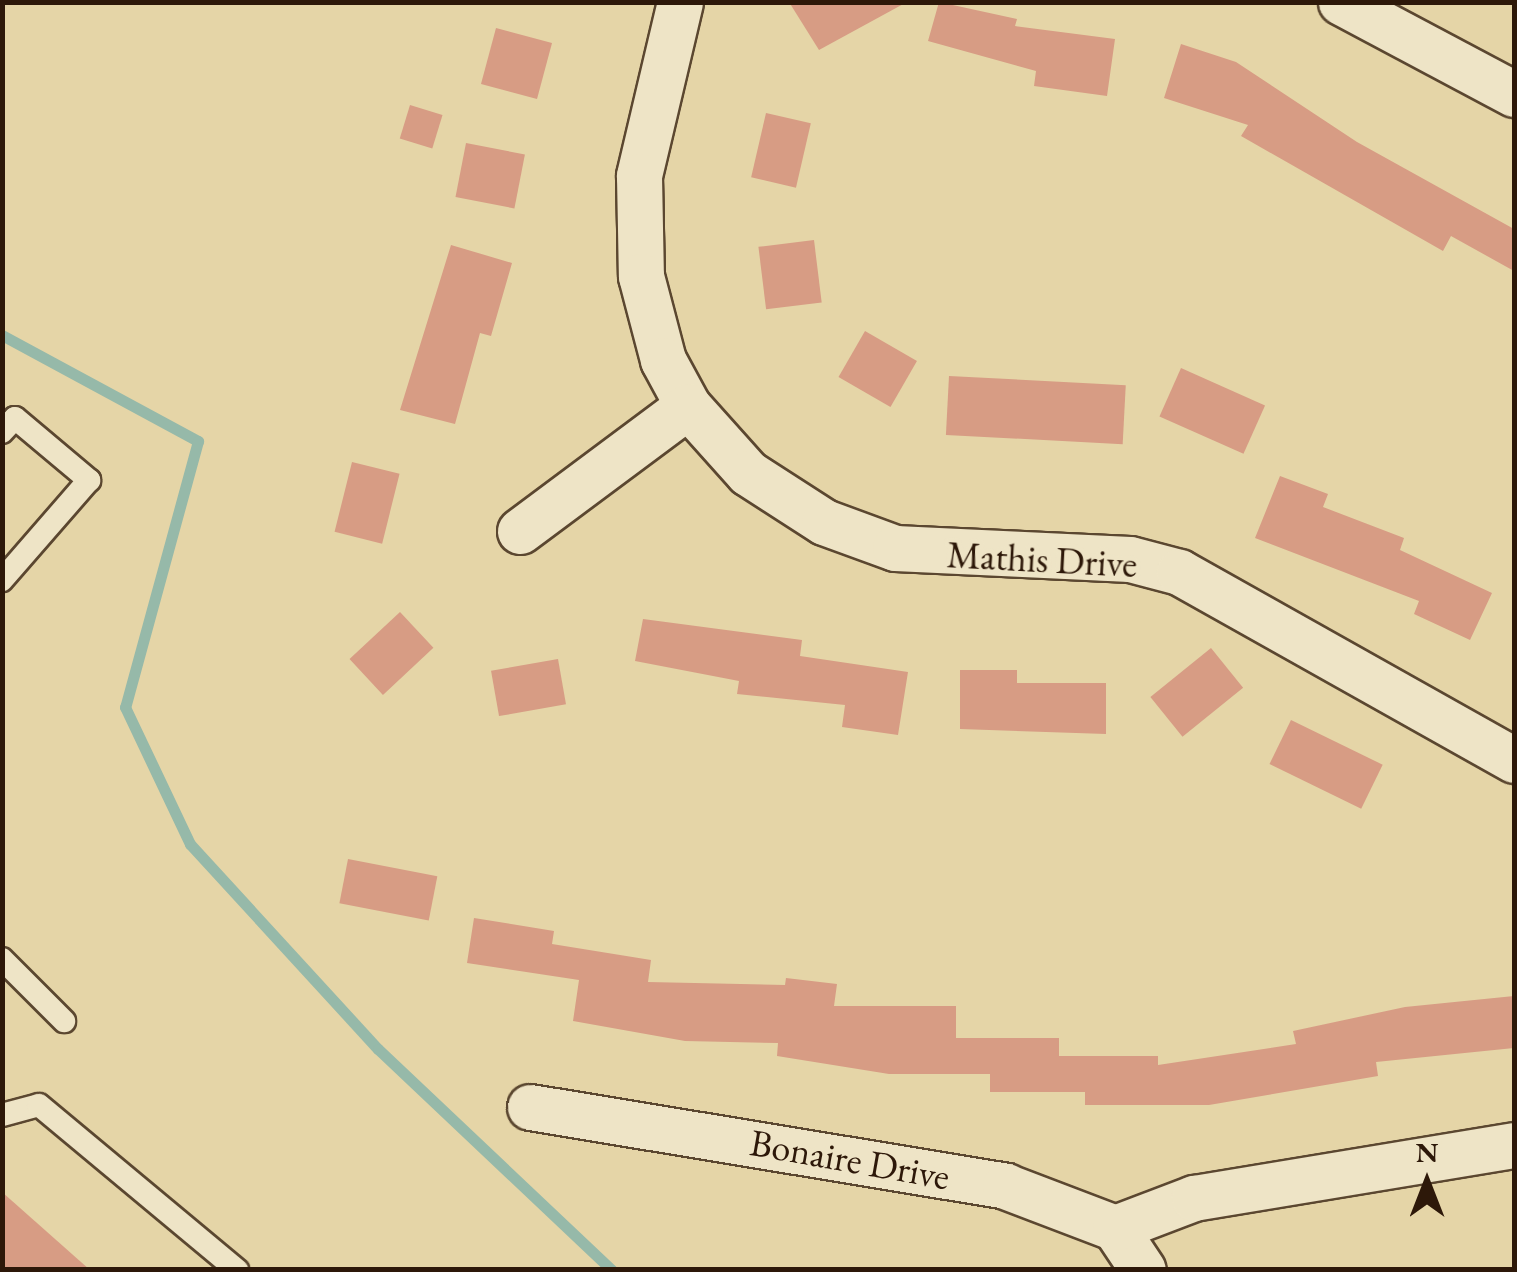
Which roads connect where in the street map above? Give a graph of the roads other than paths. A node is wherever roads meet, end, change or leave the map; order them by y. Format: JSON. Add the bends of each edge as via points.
{"nodes":[{"id":1,"x":680,"y":2,"type":"edge"},
{"id":2,"x":1341,"y":2,"type":"edge"},
{"id":3,"x":1514,"y":94,"type":"edge"},
{"id":4,"x":688,"y":406,"type":"junction"},
{"id":5,"x":2,"y":432,"type":"edge"},
{"id":6,"x":520,"y":531,"type":"dead end"},
{"id":7,"x":2,"y":580,"type":"edge"},
{"id":8,"x":1514,"y":760,"type":"edge"},
{"id":9,"x":2,"y":958,"type":"edge"},
{"id":10,"x":64,"y":1021,"type":"dead end"},
{"id":11,"x":530,"y":1107,"type":"dead end"},
{"id":12,"x":2,"y":1115,"type":"edge"},
{"id":13,"x":1514,"y":1145,"type":"edge"},
{"id":14,"x":1114,"y":1228,"type":"junction"},
{"id":15,"x":236,"y":1270,"type":"edge"},
{"id":16,"x":1143,"y":1270,"type":"edge"}],
"edges":[{"from":1,"to":4,"type":"street","name":"Mathis Drive","via":[[644,144],[638,242],[654,333]]},
{"from":2,"to":3,"type":"street"},
{"from":4,"to":6,"type":"street"},
{"from":4,"to":8,"type":"street","name":"Mathis Drive","via":[[748,473],[858,537],[933,553],[1078,554],[1179,572]]},
{"from":5,"to":7,"type":"lane","via":[[15,418],[89,480]]},
{"from":9,"to":10,"type":"lane"},
{"from":11,"to":14,"type":"street","name":"Bonaire Drive","via":[[1005,1186]]},
{"from":12,"to":15,"type":"lane","via":[[39,1105]]},
{"from":13,"to":14,"type":"street","via":[[1194,1198]]},
{"from":14,"to":16,"type":"street"}]}
